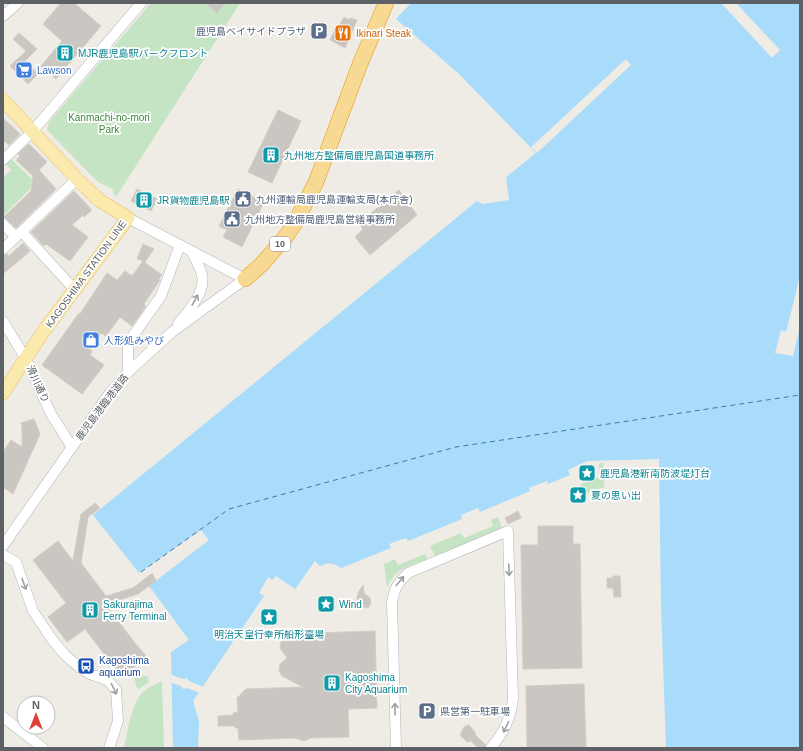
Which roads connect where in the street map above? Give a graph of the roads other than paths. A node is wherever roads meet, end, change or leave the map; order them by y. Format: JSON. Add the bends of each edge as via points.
{"nodes":[{"id":1,"x":18,"y":3,"type":"edge"},
{"id":2,"x":141,"y":3,"type":"edge"},
{"id":3,"x":386,"y":3,"type":"edge"},
{"id":4,"x":3,"y":16,"type":"edge"},
{"id":5,"x":3,"y":100,"type":"edge"},
{"id":6,"x":32,"y":132,"type":"junction"},
{"id":7,"x":3,"y":160,"type":"edge"},
{"id":8,"x":77,"y":179,"type":"junction"},
{"id":9,"x":128,"y":218,"type":"junction"},
{"id":10,"x":3,"y":224,"type":"edge"},
{"id":11,"x":19,"y":235,"type":"junction"},
{"id":12,"x":180,"y":245,"type":"junction"},
{"id":13,"x":3,"y":249,"type":"edge"},
{"id":14,"x":192,"y":252,"type":"junction"},
{"id":15,"x":245,"y":280,"type":"junction"},
{"id":16,"x":75,"y":290,"type":"junction"},
{"id":17,"x":3,"y":321,"type":"edge"},
{"id":18,"x":172,"y":332,"type":"junction"},
{"id":19,"x":26,"y":359,"type":"junction"},
{"id":20,"x":128,"y":372,"type":"junction"},
{"id":21,"x":3,"y":393,"type":"edge"},
{"id":22,"x":72,"y":447,"type":"junction"},
{"id":23,"x":3,"y":546,"type":"edge"},
{"id":24,"x":3,"y":554,"type":"edge"},
{"id":25,"x":3,"y":717,"type":"edge"},
{"id":26,"x":43,"y":748,"type":"edge"},
{"id":27,"x":109,"y":748,"type":"edge"},
{"id":28,"x":396,"y":748,"type":"edge"},
{"id":29,"x":492,"y":748,"type":"edge"}],
"edges":[{"from":1,"to":4,"type":"street"},
{"from":2,"to":6,"type":"street"},
{"from":3,"to":15,"type":"highway","number":"10","via":[[316,182],[287,235]]},
{"from":5,"to":6,"type":"main road","name":"KAGOSHIMA STATION LINE"},
{"from":6,"to":7,"type":"street"},
{"from":6,"to":8,"type":"main road","name":"KAGOSHIMA STATION LINE"},
{"from":8,"to":9,"type":"main road","name":"KAGOSHIMA STATION LINE","via":[[99,200]]},
{"from":8,"to":11,"type":"street"},
{"from":9,"to":12,"type":"street"},
{"from":9,"to":16,"type":"main road","name":"KAGOSHIMA STATION LINE"},
{"from":10,"to":11,"type":"street"},
{"from":11,"to":13,"type":"street"},
{"from":11,"to":16,"type":"street"},
{"from":12,"to":14,"type":"street"},
{"from":12,"to":20,"type":"street","via":[[161,296],[130,340]]},
{"from":14,"to":15,"type":"street"},
{"from":18,"to":14,"type":"street","one_way":true,"via":[[193,304],[203,282]]},
{"from":15,"to":18,"type":"street","name":"鹿児島港臨港道路"},
{"from":16,"to":19,"type":"main road","name":"KAGOSHIMA STATION LINE"},
{"from":17,"to":19,"type":"street","name":"滑川通り"},
{"from":18,"to":20,"type":"street","name":"鹿児島港臨港道路"},
{"from":19,"to":21,"type":"main road","name":"KAGOSHIMA STATION LINE"},
{"from":19,"to":22,"type":"street","name":"滑川通り","via":[[51,414]]},
{"from":20,"to":22,"type":"street","name":"鹿児島港臨港道路","via":[[109,394]]},
{"from":22,"to":23,"type":"street","name":"鹿児島港臨港道路"},
{"from":24,"to":27,"type":"street","one_way":true,"via":[[16,562],[33,611],[65,655],[90,674],[107,680],[116,690],[118,721]]},
{"from":25,"to":26,"type":"street"},
{"from":28,"to":29,"type":"street","one_way":true,"via":[[392,602],[394,589],[408,573],[508,531],[514,698],[505,730]]}]}
